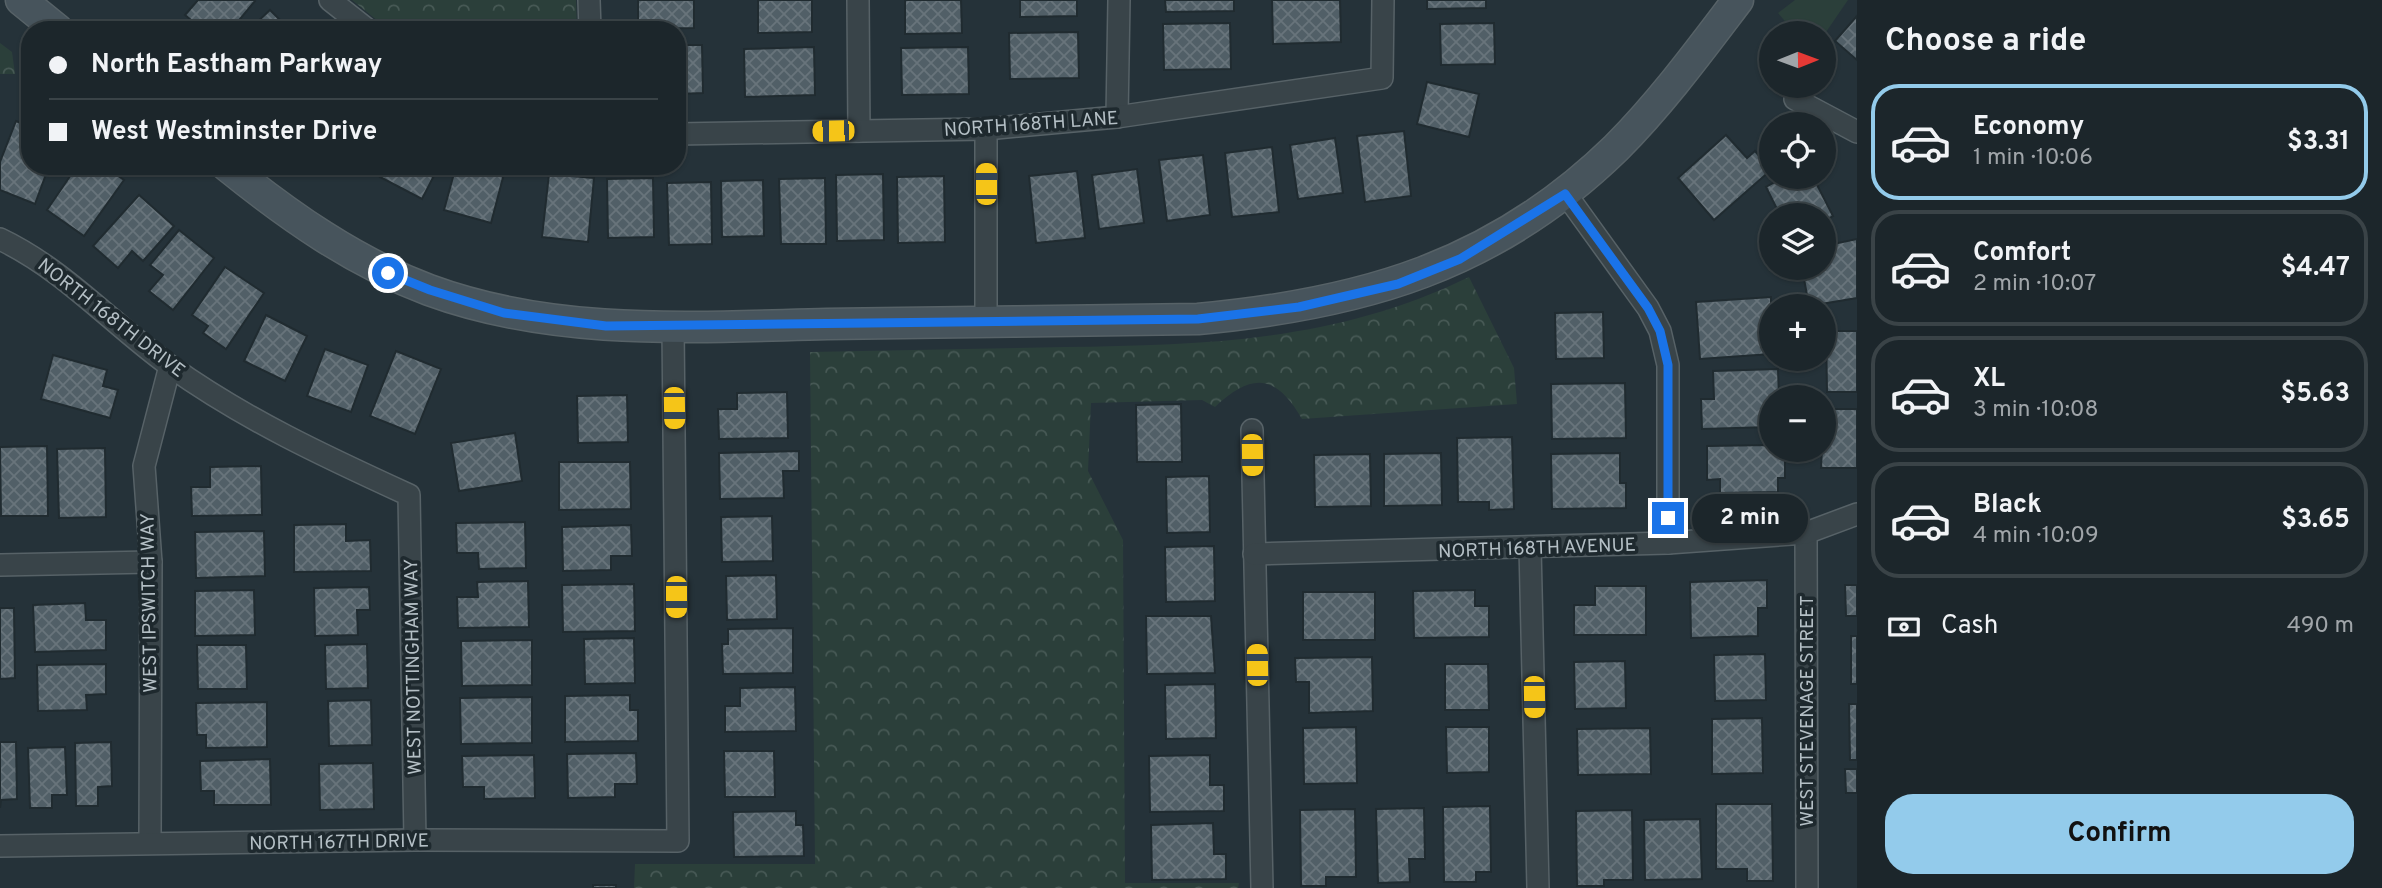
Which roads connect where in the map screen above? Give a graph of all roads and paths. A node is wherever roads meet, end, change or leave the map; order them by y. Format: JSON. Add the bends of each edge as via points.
{"nodes":[{"id":1,"x":21,"y":0,"type":"edge"},
{"id":2,"x":330,"y":0,"type":"edge"},
{"id":3,"x":589,"y":0,"type":"edge"},
{"id":4,"x":858,"y":0,"type":"edge"},
{"id":5,"x":1119,"y":0,"type":"edge"},
{"id":6,"x":1383,"y":0,"type":"edge"},
{"id":7,"x":1738,"y":0,"type":"edge"},
{"id":8,"x":47,"y":21,"type":"edge"},
{"id":9,"x":357,"y":21,"type":"edge"},
{"id":10,"x":590,"y":21,"type":"edge"},
{"id":11,"x":1795,"y":99,"type":"dead end"},
{"id":12,"x":1117,"y":117,"type":"junction"},
{"id":13,"x":986,"y":130,"type":"junction"},
{"id":14,"x":859,"y":131,"type":"junction"},
{"id":15,"x":1857,"y":132,"type":"edge"},
{"id":16,"x":686,"y":134,"type":"edge"},
{"id":17,"x":240,"y":175,"type":"edge"},
{"id":18,"x":1565,"y":194,"type":"junction"},
{"id":19,"x":0,"y":239,"type":"edge"},
{"id":20,"x":986,"y":322,"type":"junction"},
{"id":21,"x":673,"y":327,"type":"junction"},
{"id":22,"x":170,"y":366,"type":"junction"},
{"id":23,"x":1252,"y":430,"type":"dead end"},
{"id":24,"x":409,"y":495,"type":"joint"},
{"id":25,"x":1857,"y":514,"type":"edge"},
{"id":26,"x":1806,"y":533,"type":"junction"},
{"id":27,"x":1668,"y":543,"type":"junction"},
{"id":28,"x":1530,"y":547,"type":"junction"},
{"id":29,"x":1254,"y":554,"type":"junction"},
{"id":30,"x":151,"y":562,"type":"junction"},
{"id":31,"x":0,"y":565,"type":"edge"},
{"id":32,"x":415,"y":840,"type":"junction"},
{"id":33,"x":150,"y":843,"type":"junction"},
{"id":34,"x":0,"y":846,"type":"edge"},
{"id":35,"x":1262,"y":888,"type":"edge"},
{"id":36,"x":1538,"y":888,"type":"edge"},
{"id":37,"x":1807,"y":888,"type":"edge"}],
"edges":[{"from":1,"to":8,"type":"street"},
{"from":2,"to":9,"type":"street"},
{"from":3,"to":10,"type":"street"},
{"from":4,"to":14,"type":"street"},
{"from":5,"to":12,"type":"street"},
{"from":6,"to":12,"type":"street","name":"NORTH 168TH LANE","via":[[1382,78]]},
{"from":7,"to":18,"type":"street","via":[[1617,147]]},
{"from":11,"to":15,"type":"street"},
{"from":12,"to":13,"type":"street","name":"NORTH 168TH LANE"},
{"from":13,"to":14,"type":"street","name":"NORTH 168TH LANE"},
{"from":13,"to":20,"type":"street"},
{"from":14,"to":16,"type":"street","name":"NORTH 168TH LANE"},
{"from":17,"to":21,"type":"street","via":[[350,253],[430,290],[504,313],[552,321]]},
{"from":18,"to":20,"type":"street","via":[[1460,259],[1398,284],[1341,299],[1198,319]]},
{"from":18,"to":27,"type":"street","via":[[1660,331],[1668,365]]},
{"from":19,"to":22,"type":"street","name":"NORTH 168TH DRIVE","via":[[36,256]]},
{"from":20,"to":21,"type":"street"},
{"from":21,"to":32,"type":"street","name":"NORTH 167TH DRIVE","via":[[678,841]]},
{"from":22,"to":24,"type":"street","name":"NORTH 168TH DRIVE","via":[[277,433]]},
{"from":22,"to":30,"type":"street","name":"WEST IPSWITCH WAY","via":[[144,466]]},
{"from":23,"to":29,"type":"street"},
{"from":24,"to":32,"type":"street","name":"WEST NOTTINGHAM WAY"},
{"from":25,"to":26,"type":"street","name":"NORTH 168TH AVENUE"},
{"from":26,"to":27,"type":"street","name":"NORTH 168TH AVENUE"},
{"from":26,"to":37,"type":"street","name":"WEST STEVENAGE STREET"},
{"from":27,"to":28,"type":"street","name":"NORTH 168TH AVENUE"},
{"from":28,"to":29,"type":"street","name":"NORTH 168TH AVENUE"},
{"from":28,"to":36,"type":"street"},
{"from":29,"to":35,"type":"street"},
{"from":30,"to":31,"type":"street"},
{"from":30,"to":33,"type":"street","name":"WEST IPSWITCH WAY"},
{"from":32,"to":33,"type":"street","name":"NORTH 167TH DRIVE"},
{"from":33,"to":34,"type":"street","name":"NORTH 167TH DRIVE"}]}
